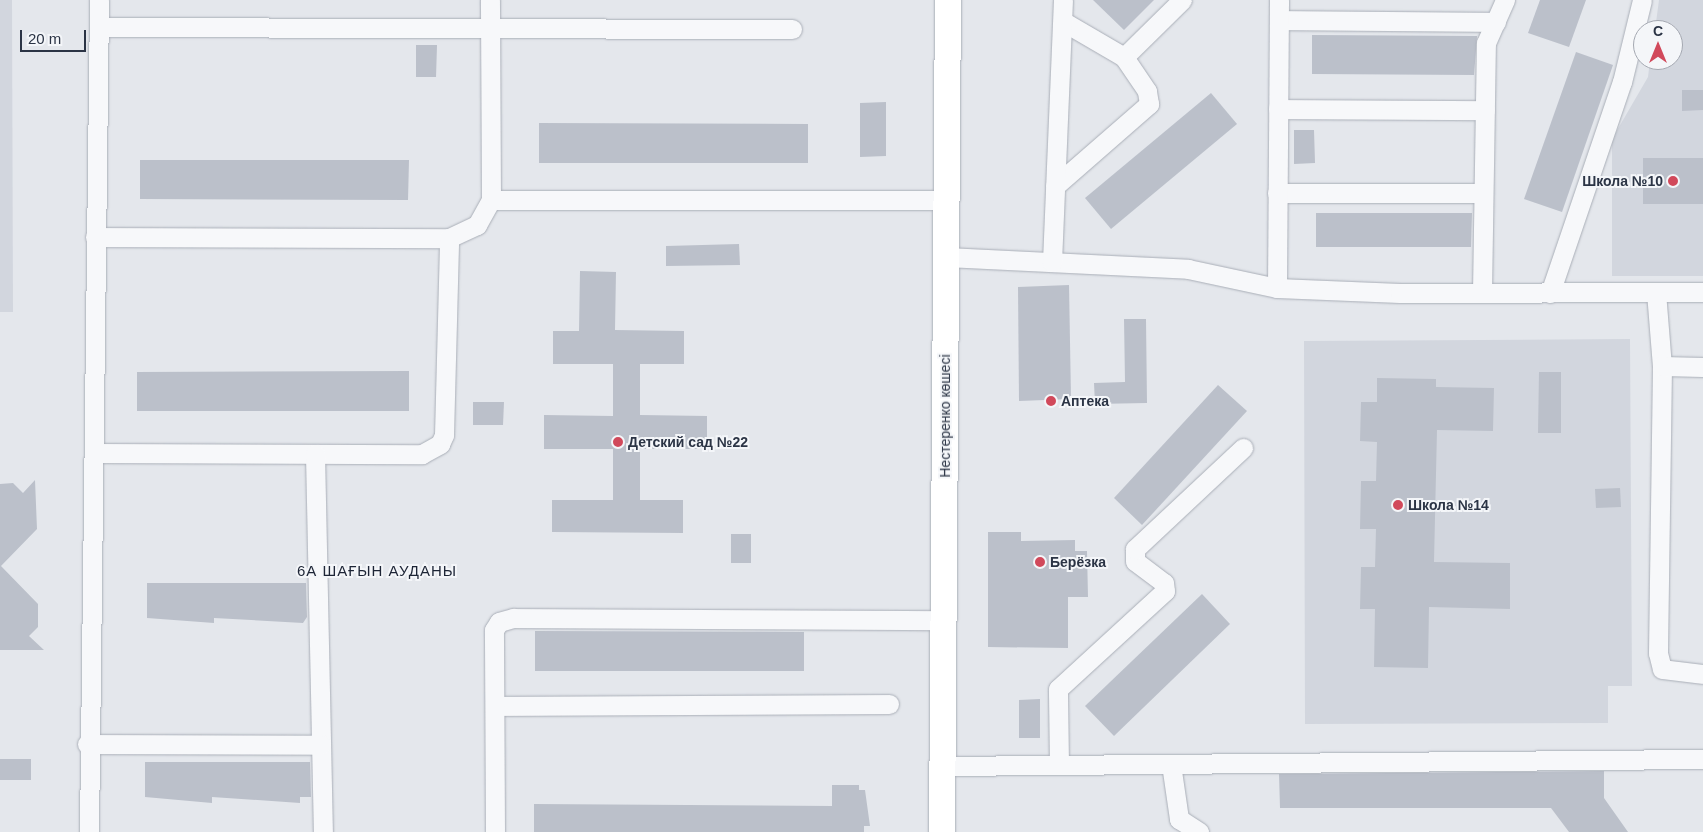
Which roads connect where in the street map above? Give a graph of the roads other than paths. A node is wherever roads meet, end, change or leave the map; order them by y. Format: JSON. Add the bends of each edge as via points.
{"nodes":[{"id":1,"x":99,"y":0,"type":"edge"},
{"id":2,"x":490,"y":0,"type":"edge"},
{"id":3,"x":948,"y":0,"type":"edge"},
{"id":4,"x":1063,"y":0,"type":"edge"},
{"id":5,"x":1182,"y":0,"type":"edge"},
{"id":6,"x":1279,"y":0,"type":"edge"},
{"id":7,"x":1505,"y":0,"type":"edge"},
{"id":8,"x":1642,"y":0,"type":"edge"},
{"id":9,"x":1278,"y":20,"type":"junction"},
{"id":10,"x":1064,"y":22,"type":"junction"},
{"id":11,"x":1496,"y":22,"type":"junction"},
{"id":12,"x":99,"y":27,"type":"junction"},
{"id":13,"x":490,"y":28,"type":"junction"},
{"id":14,"x":792,"y":29,"type":"dead end"},
{"id":15,"x":1124,"y":57,"type":"junction"},
{"id":16,"x":1278,"y":109,"type":"junction"},
{"id":17,"x":1485,"y":110,"type":"junction"},
{"id":18,"x":1055,"y":186,"type":"junction"},
{"id":19,"x":1278,"y":193,"type":"junction"},
{"id":20,"x":1484,"y":193,"type":"junction"},
{"id":21,"x":491,"y":200,"type":"junction"},
{"id":22,"x":946,"y":200,"type":"junction"},
{"id":23,"x":95,"y":237,"type":"junction"},
{"id":24,"x":450,"y":238,"type":"junction"},
{"id":25,"x":946,"y":256,"type":"junction"},
{"id":26,"x":1052,"y":262,"type":"junction"},
{"id":27,"x":1277,"y":288,"type":"junction"},
{"id":28,"x":1656,"y":292,"type":"junction"},
{"id":29,"x":1703,"y":292,"type":"edge"},
{"id":30,"x":1482,"y":293,"type":"junction"},
{"id":31,"x":1550,"y":293,"type":"junction"},
{"id":32,"x":1662,"y":366,"type":"junction"},
{"id":33,"x":1703,"y":367,"type":"edge"},
{"id":34,"x":1243,"y":448,"type":"dead end"},
{"id":35,"x":94,"y":454,"type":"junction"},
{"id":36,"x":316,"y":454,"type":"junction"},
{"id":37,"x":943,"y":620,"type":"junction"},
{"id":38,"x":1703,"y":674,"type":"edge"},
{"id":39,"x":889,"y":704,"type":"dead end"},
{"id":40,"x":495,"y":706,"type":"junction"},
{"id":41,"x":87,"y":744,"type":"junction"},
{"id":42,"x":322,"y":745,"type":"junction"},
{"id":43,"x":1703,"y":759,"type":"edge"},
{"id":44,"x":1171,"y":764,"type":"junction"},
{"id":45,"x":1059,"y":765,"type":"junction"},
{"id":46,"x":942,"y":766,"type":"junction"},
{"id":47,"x":89,"y":832,"type":"edge"},
{"id":48,"x":323,"y":832,"type":"edge"},
{"id":49,"x":495,"y":832,"type":"edge"},
{"id":50,"x":942,"y":832,"type":"edge"},
{"id":51,"x":1199,"y":832,"type":"edge"}],
"edges":[{"from":1,"to":12,"type":"street"},
{"from":2,"to":13,"type":"street"},
{"from":3,"to":22,"type":"main road","name":"Нестеренко көшесі"},
{"from":4,"to":10,"type":"street"},
{"from":5,"to":15,"type":"street"},
{"from":6,"to":9,"type":"street"},
{"from":7,"to":11,"type":"street"},
{"from":8,"to":31,"type":"street","via":[[1622,82]]},
{"from":9,"to":11,"type":"street"},
{"from":9,"to":16,"type":"street"},
{"from":10,"to":15,"type":"street"},
{"from":10,"to":18,"type":"street"},
{"from":11,"to":17,"type":"street","via":[[1486,43]]},
{"from":12,"to":13,"type":"street"},
{"from":12,"to":23,"type":"street"},
{"from":13,"to":14,"type":"street"},
{"from":13,"to":21,"type":"street"},
{"from":15,"to":18,"type":"street","via":[[1147,91],[1149,104]]},
{"from":16,"to":17,"type":"street"},
{"from":16,"to":19,"type":"street"},
{"from":17,"to":20,"type":"street"},
{"from":18,"to":26,"type":"street"},
{"from":19,"to":20,"type":"street"},
{"from":19,"to":27,"type":"street"},
{"from":20,"to":30,"type":"street"},
{"from":21,"to":22,"type":"street"},
{"from":21,"to":24,"type":"street","via":[[477,226]]},
{"from":22,"to":25,"type":"main road","name":"Нестеренко көшесі"},
{"from":23,"to":24,"type":"street"},
{"from":23,"to":35,"type":"street"},
{"from":24,"to":36,"type":"street","via":[[444,435],[440,444],[422,454]]},
{"from":25,"to":26,"type":"street"},
{"from":25,"to":37,"type":"main road","name":"Нестеренко көшесі"},
{"from":26,"to":27,"type":"street","via":[[1188,269]]},
{"from":27,"to":30,"type":"street"},
{"from":28,"to":29,"type":"street"},
{"from":28,"to":31,"type":"street"},
{"from":28,"to":32,"type":"street"},
{"from":30,"to":31,"type":"street"},
{"from":32,"to":33,"type":"street"},
{"from":32,"to":38,"type":"street","via":[[1658,653],[1662,669]]},
{"from":34,"to":45,"type":"street","via":[[1135,549],[1135,561],[1164,583],[1165,591],[1058,689]]},
{"from":35,"to":36,"type":"street"},
{"from":35,"to":41,"type":"street"},
{"from":36,"to":42,"type":"street"},
{"from":37,"to":40,"type":"street","via":[[513,618],[499,622],[494,630]]},
{"from":37,"to":46,"type":"main road","name":"Нестеренко көшесі"},
{"from":39,"to":40,"type":"street"},
{"from":40,"to":49,"type":"street"},
{"from":41,"to":42,"type":"street"},
{"from":41,"to":47,"type":"street"},
{"from":42,"to":48,"type":"street"},
{"from":43,"to":44,"type":"street"},
{"from":44,"to":45,"type":"street"},
{"from":44,"to":51,"type":"street","via":[[1179,819]]},
{"from":45,"to":46,"type":"street"},
{"from":46,"to":50,"type":"main road","name":"Нестеренко көшесі"}]}
